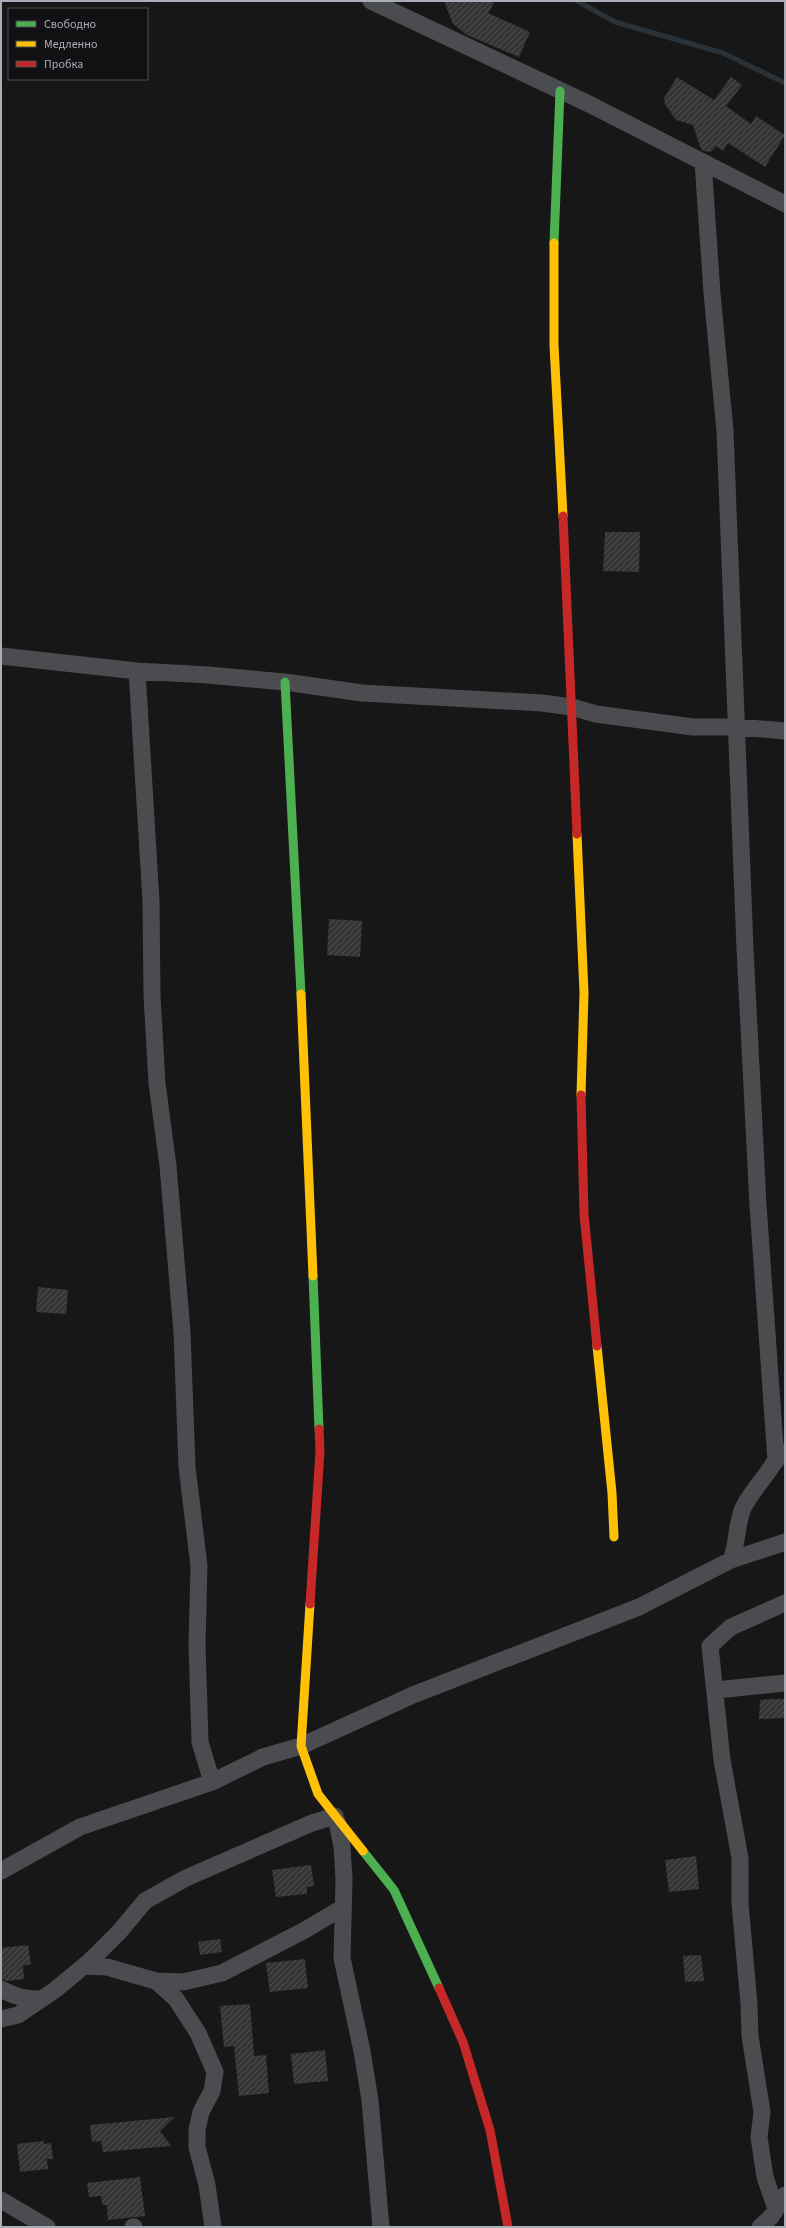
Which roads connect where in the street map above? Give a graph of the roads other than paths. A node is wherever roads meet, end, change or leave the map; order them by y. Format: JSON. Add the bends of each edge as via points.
{"nodes":[{"id":1,"x":372,"y":1,"type":"edge"},
{"id":2,"x":560,"y":92,"type":"junction"},
{"id":3,"x":703,"y":162,"type":"junction"},
{"id":4,"x":785,"y":204,"type":"edge"},
{"id":5,"x":1,"y":656,"type":"edge"},
{"id":6,"x":137,"y":672,"type":"junction"},
{"id":7,"x":285,"y":682,"type":"junction"},
{"id":8,"x":572,"y":707,"type":"junction"},
{"id":9,"x":737,"y":727,"type":"junction"},
{"id":10,"x":785,"y":731,"type":"edge"},
{"id":11,"x":785,"y":1438,"type":"edge"},
{"id":12,"x":776,"y":1461,"type":"junction"},
{"id":13,"x":614,"y":1537,"type":"dead end"},
{"id":14,"x":785,"y":1542,"type":"edge"},
{"id":15,"x":731,"y":1560,"type":"junction"},
{"id":16,"x":785,"y":1603,"type":"edge"},
{"id":17,"x":785,"y":1683,"type":"edge"},
{"id":18,"x":716,"y":1690,"type":"junction"},
{"id":19,"x":301,"y":1746,"type":"junction"},
{"id":20,"x":212,"y":1782,"type":"junction"},
{"id":21,"x":336,"y":1818,"type":"junction"},
{"id":22,"x":1,"y":1871,"type":"edge"},
{"id":23,"x":342,"y":1908,"type":"junction"},
{"id":24,"x":84,"y":1966,"type":"junction"},
{"id":25,"x":156,"y":1981,"type":"junction"},
{"id":26,"x":1,"y":1989,"type":"edge"},
{"id":27,"x":42,"y":1999,"type":"junction"},
{"id":28,"x":1,"y":2019,"type":"edge"},
{"id":29,"x":785,"y":2195,"type":"edge"},
{"id":30,"x":1,"y":2200,"type":"edge"},
{"id":31,"x":776,"y":2209,"type":"junction"},
{"id":32,"x":47,"y":2227,"type":"edge"},
{"id":33,"x":213,"y":2227,"type":"edge"},
{"id":34,"x":382,"y":2227,"type":"edge"},
{"id":35,"x":508,"y":2227,"type":"edge"},
{"id":36,"x":760,"y":2227,"type":"edge"}],
"edges":[{"from":1,"to":2,"type":"street"},
{"from":2,"to":3,"type":"street"},
{"from":2,"to":8,"type":"street","via":[[554,302],[558,454]]},
{"from":3,"to":4,"type":"street"},
{"from":3,"to":9,"type":"street","via":[[725,431]]},
{"from":5,"to":6,"type":"street"},
{"from":6,"to":7,"type":"street","via":[[208,674]]},
{"from":6,"to":20,"type":"street","via":[[151,901],[152,996],[157,1082],[168,1166],[182,1332],[187,1467],[199,1566],[196,1644],[200,1742]]},
{"from":7,"to":8,"type":"street","via":[[362,693]]},
{"from":7,"to":19,"type":"street","via":[[306,1068],[320,1451]]},
{"from":8,"to":9,"type":"street","via":[[596,714],[666,724]]},
{"from":8,"to":13,"type":"street","via":[[584,993],[581,1077],[584,1214],[612,1493]]},
{"from":9,"to":10,"type":"street"},
{"from":9,"to":12,"type":"street","via":[[758,1205]]},
{"from":11,"to":12,"type":"street"},
{"from":12,"to":15,"type":"street","via":[[744,1507]]},
{"from":14,"to":15,"type":"street"},
{"from":15,"to":19,"type":"street","via":[[639,1607],[413,1695]]},
{"from":16,"to":18,"type":"street","via":[[731,1627],[710,1646]]},
{"from":17,"to":18,"type":"street"},
{"from":18,"to":31,"type":"street","via":[[722,1760],[740,1858],[740,1903],[750,2036],[762,2112],[759,2137],[765,2177]]},
{"from":19,"to":20,"type":"street","via":[[263,1757]]},
{"from":19,"to":21,"type":"street","via":[[318,1794]]},
{"from":20,"to":22,"type":"street","via":[[80,1827]]},
{"from":21,"to":23,"type":"street","via":[[342,1854]]},
{"from":21,"to":24,"type":"street","via":[[312,1823],[186,1878],[145,1901],[120,1931]]},
{"from":21,"to":35,"type":"street","via":[[394,1890],[463,2042],[490,2130]]},
{"from":23,"to":25,"type":"street","via":[[222,1973],[183,1982]]},
{"from":23,"to":34,"type":"street","via":[[342,1958],[370,2100]]},
{"from":24,"to":25,"type":"street","via":[[107,1967]]},
{"from":24,"to":27,"type":"street"},
{"from":25,"to":33,"type":"street","via":[[176,1999],[198,2034],[215,2072],[212,2091],[201,2112],[197,2130],[197,2147],[207,2185]]},
{"from":26,"to":27,"type":"street","via":[[13,1996]]},
{"from":27,"to":28,"type":"street","via":[[18,2014]]},
{"from":29,"to":31,"type":"street"},
{"from":30,"to":32,"type":"street"},
{"from":31,"to":36,"type":"street"}]}
